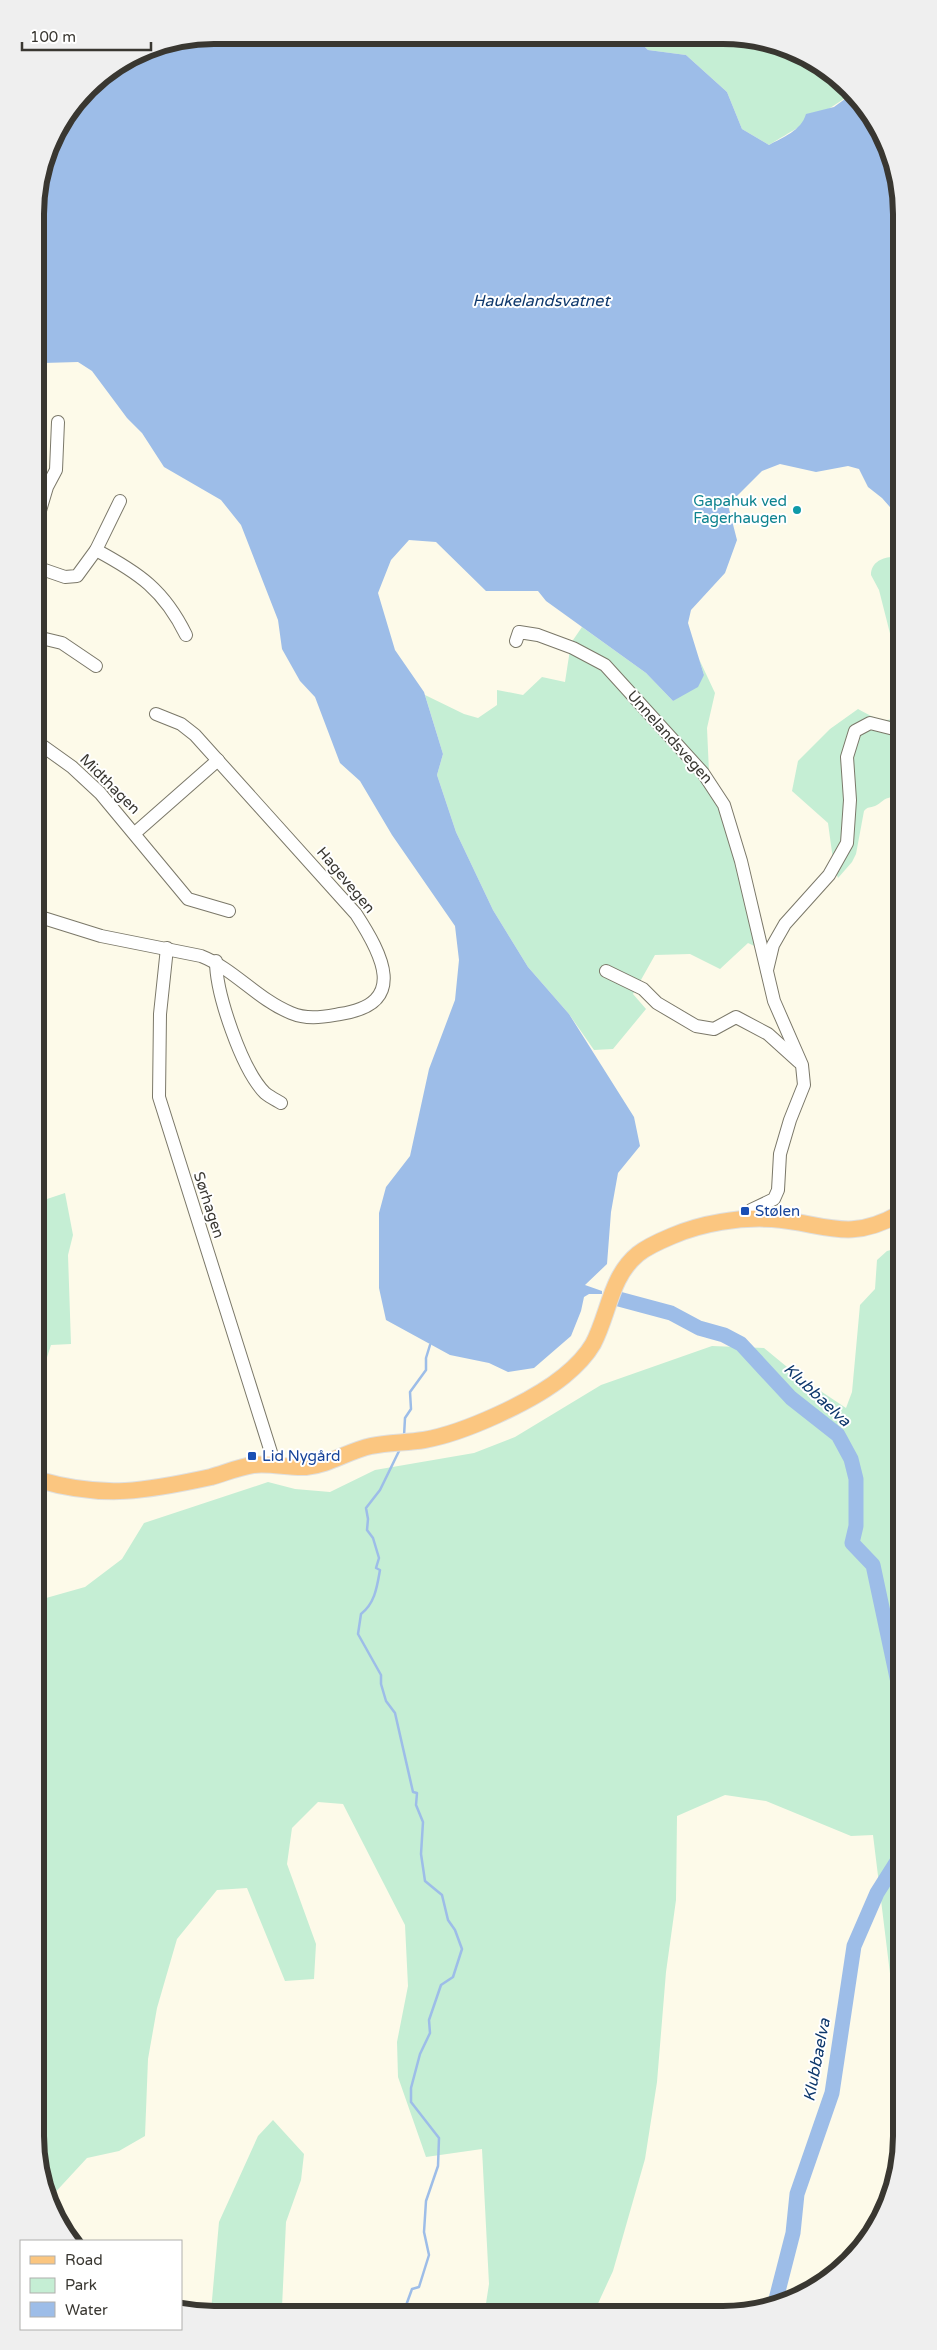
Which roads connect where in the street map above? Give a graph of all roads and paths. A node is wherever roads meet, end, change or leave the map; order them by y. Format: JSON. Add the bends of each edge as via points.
{"nodes":[{"id":1,"x":58,"y":422,"type":"dead end"},
{"id":2,"x":44,"y":497,"type":"edge"},
{"id":3,"x":120,"y":501,"type":"dead end"},
{"id":4,"x":96,"y":550,"type":"junction"},
{"id":5,"x":44,"y":569,"type":"edge"},
{"id":6,"x":186,"y":635,"type":"dead end"},
{"id":7,"x":44,"y":638,"type":"edge"},
{"id":8,"x":516,"y":640,"type":"dead end"},
{"id":9,"x":96,"y":666,"type":"dead end"},
{"id":10,"x":156,"y":714,"type":"dead end"},
{"id":11,"x":893,"y":729,"type":"edge"},
{"id":12,"x":44,"y":747,"type":"edge"},
{"id":13,"x":218,"y":760,"type":"junction"},
{"id":14,"x":135,"y":833,"type":"junction"},
{"id":15,"x":229,"y":912,"type":"dead end"},
{"id":16,"x":44,"y":918,"type":"edge"},
{"id":17,"x":166,"y":948,"type":"junction"},
{"id":18,"x":216,"y":961,"type":"junction"},
{"id":19,"x":606,"y":971,"type":"dead end"},
{"id":20,"x":767,"y":972,"type":"junction"},
{"id":21,"x":802,"y":1065,"type":"junction"},
{"id":22,"x":282,"y":1103,"type":"dead end"},
{"id":23,"x":893,"y":1217,"type":"edge"},
{"id":24,"x":748,"y":1219,"type":"junction"},
{"id":25,"x":275,"y":1465,"type":"junction"},
{"id":26,"x":44,"y":1481,"type":"edge"}],
"edges":[{"from":1,"to":2,"type":"street","via":[[56,470]]},
{"from":3,"to":4,"type":"street"},
{"from":4,"to":5,"type":"street","via":[[73,578]]},
{"from":4,"to":6,"type":"street","via":[[151,584],[171,608]]},
{"from":7,"to":9,"type":"street","via":[[62,643]]},
{"from":8,"to":20,"type":"street","name":"Unnelandsvegen","via":[[519,632],[538,635],[606,665],[714,788],[724,805],[741,861]]},
{"from":10,"to":13,"type":"street","name":"Hagevegen","via":[[181,724]]},
{"from":11,"to":20,"type":"street","name":"Unnelandsvegen","via":[[870,723],[855,731],[847,757],[850,800],[847,843],[829,875],[785,924],[773,945]]},
{"from":12,"to":14,"type":"street","name":"Midthagen","via":[[88,781]]},
{"from":13,"to":14,"type":"street","name":"Midthagen"},
{"from":13,"to":18,"type":"street","name":"Hagevegen","via":[[356,914],[376,949],[384,982],[379,997],[365,1009],[305,1018],[276,1005]]},
{"from":14,"to":15,"type":"street","name":"Midthagen","via":[[188,899]]},
{"from":16,"to":17,"type":"street","name":"Hagevegen","via":[[100,936]]},
{"from":17,"to":18,"type":"street","name":"Hagevegen"},
{"from":17,"to":25,"type":"street","name":"Sørhagen","via":[[160,1014],[158,1089],[161,1107]]},
{"from":18,"to":22,"type":"street","via":[[219,989],[235,1038],[258,1084]]},
{"from":19,"to":21,"type":"street","via":[[643,989],[657,1003],[696,1026],[714,1029],[736,1017],[768,1034]]},
{"from":20,"to":21,"type":"street","name":"Unnelandsvegen","via":[[774,1001]]},
{"from":21,"to":24,"type":"street","name":"Unnelandsvegen","via":[[804,1085],[780,1154],[778,1190],[774,1199],[750,1210]]},
{"from":23,"to":24,"type":"main road","via":[[867,1228],[849,1231],[791,1221]]},
{"from":24,"to":25,"type":"main road","via":[[676,1234],[636,1255],[618,1278],[586,1354],[563,1377],[534,1396],[501,1413],[425,1440],[370,1446],[307,1467]]},
{"from":25,"to":26,"type":"main road","via":[[253,1465],[135,1492],[78,1489]]}]}
